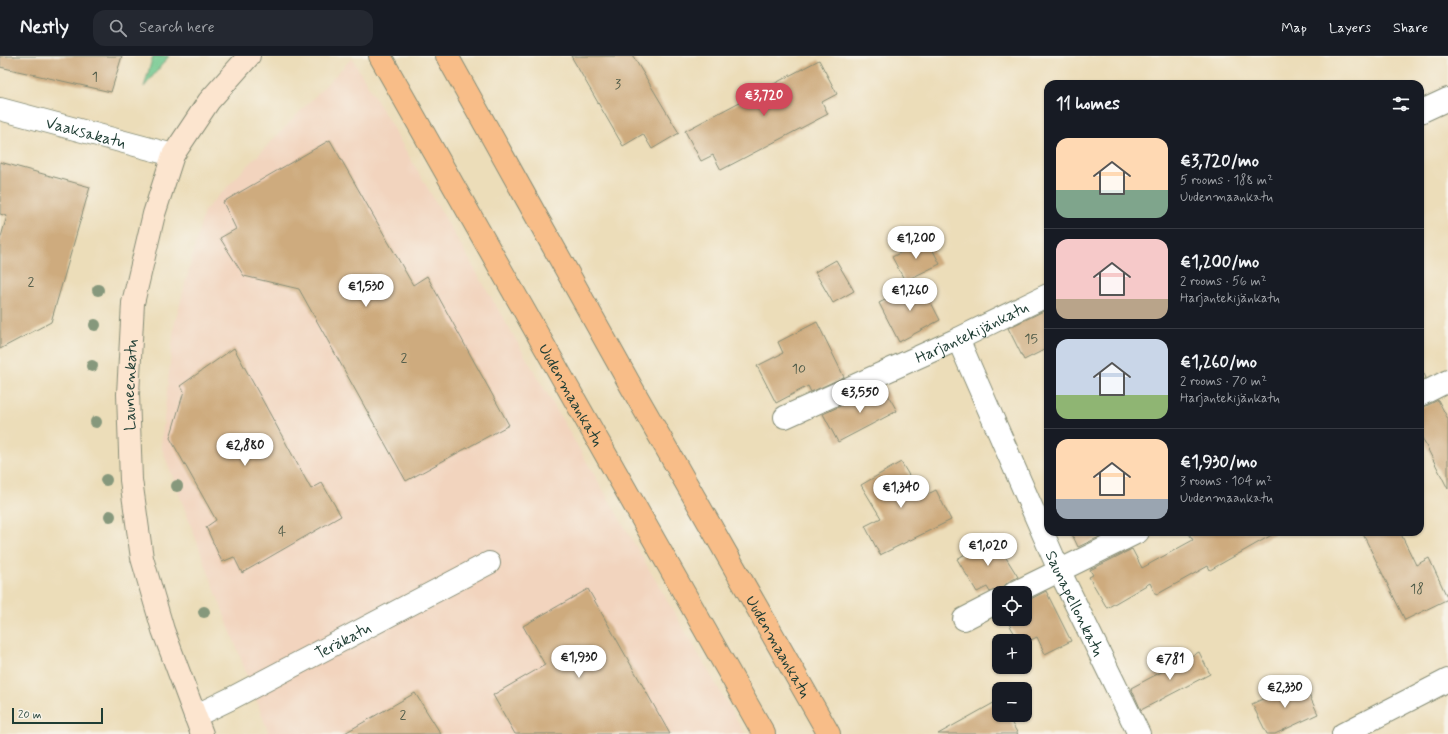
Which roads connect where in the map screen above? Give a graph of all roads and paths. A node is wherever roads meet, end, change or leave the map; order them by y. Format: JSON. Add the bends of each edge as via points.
{"nodes":[{"id":1,"x":249,"y":56,"type":"edge"},
{"id":2,"x":380,"y":56,"type":"edge"},
{"id":3,"x":448,"y":56,"type":"edge"},
{"id":4,"x":1448,"y":99,"type":"edge"},
{"id":5,"x":0,"y":109,"type":"edge"},
{"id":6,"x":1424,"y":110,"type":"edge"},
{"id":7,"x":173,"y":155,"type":"junction"},
{"id":8,"x":1044,"y":297,"type":"edge"},
{"id":9,"x":958,"y":339,"type":"junction"},
{"id":10,"x":1448,"y":381,"type":"edge"},
{"id":11,"x":1424,"y":393,"type":"edge"},
{"id":12,"x":785,"y":417,"type":"dead end"},
{"id":13,"x":1044,"y":536,"type":"edge"},
{"id":14,"x":1044,"y":536,"type":"edge"},
{"id":15,"x":1130,"y":536,"type":"edge"},
{"id":16,"x":489,"y":563,"type":"dead end"},
{"id":17,"x":1059,"y":570,"type":"junction"},
{"id":18,"x":1028,"y":586,"type":"edge"},
{"id":19,"x":992,"y":604,"type":"edge"},
{"id":20,"x":964,"y":618,"type":"dead end"},
{"id":21,"x":1448,"y":680,"type":"edge"},
{"id":22,"x":199,"y":725,"type":"edge"},
{"id":23,"x":764,"y":734,"type":"edge"},
{"id":24,"x":829,"y":734,"type":"edge"},
{"id":25,"x":1139,"y":734,"type":"edge"},
{"id":26,"x":1343,"y":734,"type":"edge"}],
"edges":[{"from":1,"to":7,"type":"street","name":"Launeenkatu","via":[[209,101]]},
{"from":2,"to":23,"type":"main road","name":"Uudenmaankatu"},
{"from":3,"to":24,"type":"main road","name":"Uudenmaankatu","via":[[632,388]]},
{"from":4,"to":6,"type":"street"},
{"from":5,"to":7,"type":"street","name":"Vaaksakatu"},
{"from":7,"to":22,"type":"street","name":"Launeenkatu","via":[[154,214],[133,303],[128,394],[131,480],[142,558],[163,630]]},
{"from":8,"to":9,"type":"street","name":"Harjantekijänkatu"},
{"from":9,"to":12,"type":"street","name":"Harjantekijänkatu"},
{"from":9,"to":14,"type":"street","name":"Saunapellonkatu"},
{"from":10,"to":11,"type":"street"},
{"from":13,"to":17,"type":"street","name":"Saunapellonkatu"},
{"from":15,"to":17,"type":"street"},
{"from":16,"to":22,"type":"street","name":"Teräkatu","via":[[230,699]]},
{"from":17,"to":18,"type":"street"},
{"from":17,"to":25,"type":"street","name":"Saunapellonkatu"},
{"from":19,"to":20,"type":"street"},
{"from":21,"to":26,"type":"street"}]}
